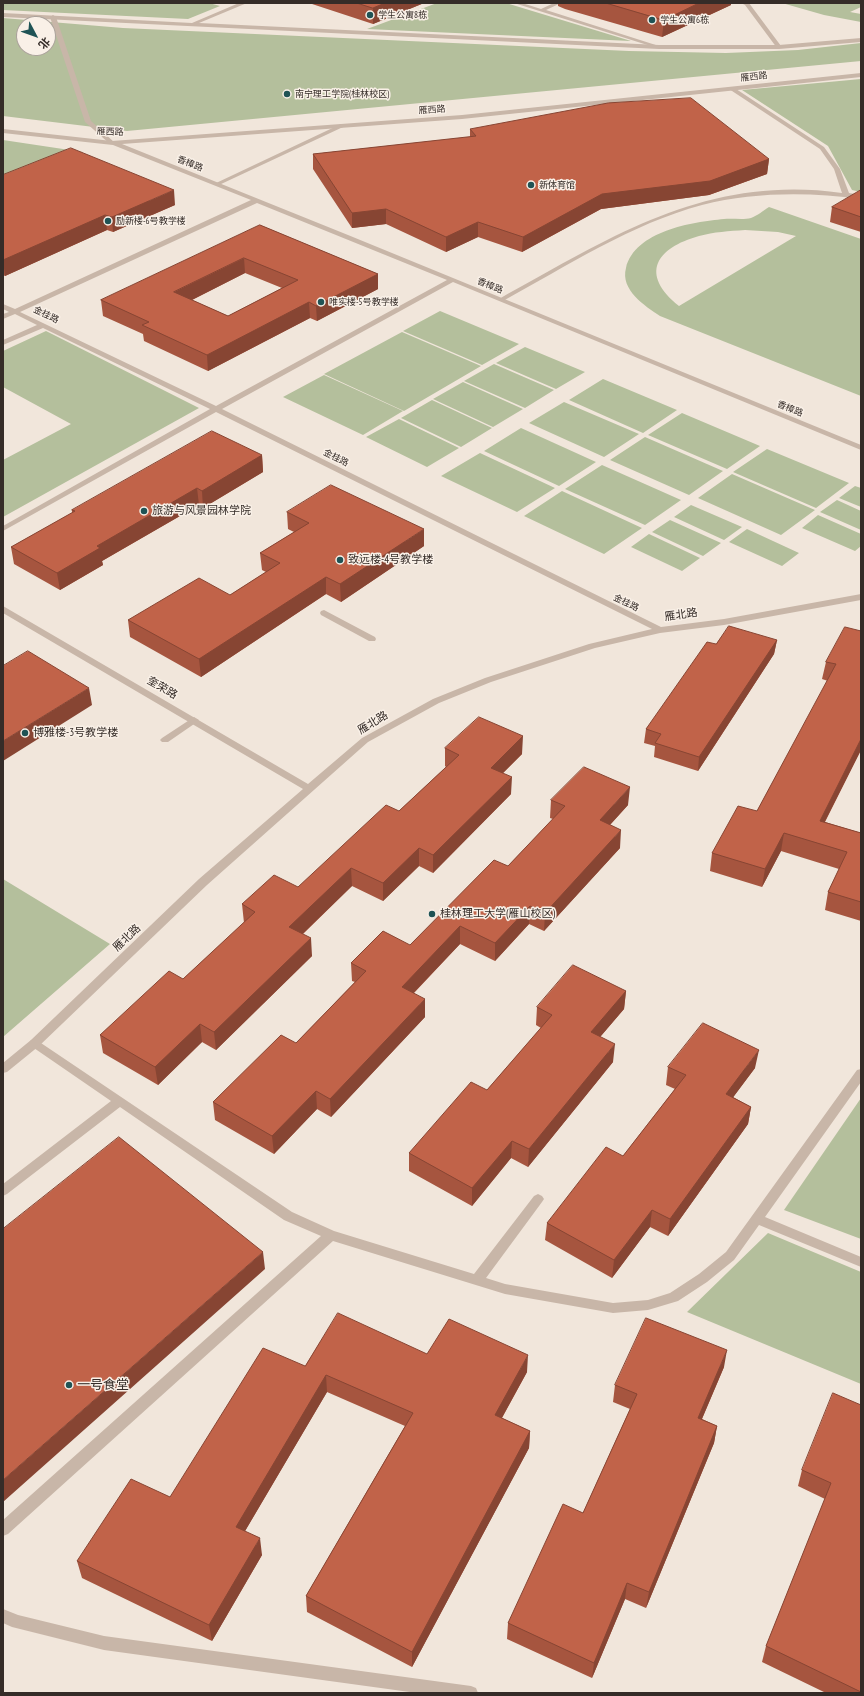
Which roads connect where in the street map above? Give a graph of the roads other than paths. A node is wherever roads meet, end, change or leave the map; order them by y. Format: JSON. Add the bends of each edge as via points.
{"nodes":[{"id":1,"x":244,"y":3,"type":"edge"},
{"id":2,"x":516,"y":3,"type":"edge"},
{"id":3,"x":558,"y":3,"type":"edge"},
{"id":4,"x":744,"y":3,"type":"edge"},
{"id":5,"x":541,"y":11,"type":"junction"},
{"id":6,"x":3,"y":15,"type":"edge"},
{"id":7,"x":28,"y":16,"type":"edge"},
{"id":8,"x":56,"y":17,"type":"edge"},
{"id":9,"x":189,"y":24,"type":"junction"},
{"id":10,"x":56,"y":26,"type":"edge"},
{"id":11,"x":861,"y":40,"type":"edge"},
{"id":12,"x":659,"y":47,"type":"junction"},
{"id":13,"x":779,"y":47,"type":"junction"},
{"id":14,"x":861,"y":75,"type":"edge"},
{"id":15,"x":731,"y":88,"type":"junction"},
{"id":16,"x":341,"y":126,"type":"junction"},
{"id":17,"x":3,"y":131,"type":"edge"},
{"id":18,"x":112,"y":143,"type":"junction"},
{"id":19,"x":217,"y":184,"type":"junction"},
{"id":20,"x":846,"y":194,"type":"junction"},
{"id":21,"x":861,"y":196,"type":"edge"},
{"id":22,"x":257,"y":200,"type":"junction"},
{"id":23,"x":452,"y":280,"type":"junction"},
{"id":24,"x":501,"y":300,"type":"junction"},
{"id":25,"x":3,"y":306,"type":"edge"},
{"id":26,"x":15,"y":312,"type":"junction"},
{"id":27,"x":3,"y":317,"type":"edge"},
{"id":28,"x":42,"y":325,"type":"junction"},
{"id":29,"x":3,"y":344,"type":"edge"},
{"id":30,"x":216,"y":409,"type":"junction"},
{"id":31,"x":861,"y":448,"type":"edge"},
{"id":32,"x":3,"y":530,"type":"edge"},
{"id":33,"x":861,"y":597,"type":"edge"},
{"id":34,"x":3,"y":610,"type":"edge"},
{"id":35,"x":324,"y":613,"type":"dead end"},
{"id":36,"x":660,"y":630,"type":"junction"},
{"id":37,"x":372,"y":639,"type":"dead end"},
{"id":38,"x":194,"y":720,"type":"junction"},
{"id":39,"x":165,"y":740,"type":"dead end"},
{"id":40,"x":309,"y":789,"type":"junction"},
{"id":41,"x":35,"y":1043,"type":"junction"},
{"id":42,"x":3,"y":1069,"type":"edge"},
{"id":43,"x":861,"y":1073,"type":"edge"},
{"id":44,"x":119,"y":1101,"type":"junction"},
{"id":45,"x":3,"y":1191,"type":"edge"},
{"id":46,"x":538,"y":1199,"type":"dead end"},
{"id":47,"x":756,"y":1219,"type":"junction"},
{"id":48,"x":331,"y":1235,"type":"junction"},
{"id":49,"x":861,"y":1262,"type":"edge"},
{"id":50,"x":477,"y":1280,"type":"junction"},
{"id":51,"x":3,"y":1529,"type":"edge"},
{"id":52,"x":3,"y":1616,"type":"edge"},
{"id":53,"x":471,"y":1693,"type":"edge"}],
"edges":[{"from":1,"to":9,"type":"street"},
{"from":2,"to":5,"type":"street"},
{"from":3,"to":5,"type":"street"},
{"from":4,"to":13,"type":"street"},
{"from":5,"to":12,"type":"street"},
{"from":6,"to":7,"type":"street"},
{"from":8,"to":9,"type":"street"},
{"from":9,"to":12,"type":"street"},
{"from":10,"to":18,"type":"street","via":[[88,122]]},
{"from":11,"to":13,"type":"street"},
{"from":12,"to":13,"type":"street"},
{"from":14,"to":15,"type":"street","name":"雁西路"},
{"from":15,"to":16,"type":"street","name":"雁西路","via":[[462,117]]},
{"from":15,"to":20,"type":"street","via":[[822,148],[837,169]]},
{"from":16,"to":18,"type":"street","name":"雁西路"},
{"from":16,"to":19,"type":"street"},
{"from":17,"to":18,"type":"street","name":"雁西路"},
{"from":18,"to":19,"type":"street","name":"香樟路"},
{"from":19,"to":22,"type":"street","name":"香樟路"},
{"from":20,"to":21,"type":"street"},
{"from":20,"to":24,"type":"street","via":[[818,192],[747,195],[719,199],[677,211],[626,233]]},
{"from":22,"to":23,"type":"street","name":"香樟路"},
{"from":22,"to":26,"type":"street"},
{"from":23,"to":24,"type":"street","name":"香樟路"},
{"from":23,"to":30,"type":"street"},
{"from":24,"to":31,"type":"street","name":"香樟路"},
{"from":25,"to":26,"type":"street","name":"金桂路"},
{"from":26,"to":27,"type":"street"},
{"from":26,"to":28,"type":"street","name":"金桂路"},
{"from":28,"to":29,"type":"street"},
{"from":28,"to":30,"type":"street","name":"金桂路"},
{"from":30,"to":32,"type":"street"},
{"from":30,"to":36,"type":"street","name":"金桂路"},
{"from":33,"to":36,"type":"street","name":"雁北路","via":[[724,622]]},
{"from":34,"to":38,"type":"street","name":"奎荣路"},
{"from":35,"to":37,"type":"street"},
{"from":36,"to":40,"type":"street","name":"雁北路","via":[[592,646],[488,680],[436,701],[365,740]]},
{"from":38,"to":39,"type":"street"},
{"from":38,"to":40,"type":"street","name":"奎荣路"},
{"from":40,"to":41,"type":"street","name":"雁北路","via":[[203,882]]},
{"from":41,"to":42,"type":"street","name":"雁北路"},
{"from":41,"to":44,"type":"street"},
{"from":43,"to":47,"type":"street"},
{"from":44,"to":45,"type":"street"},
{"from":44,"to":48,"type":"street","via":[[288,1216]]},
{"from":46,"to":50,"type":"street"},
{"from":47,"to":49,"type":"street"},
{"from":47,"to":50,"type":"street","via":[[730,1256],[703,1278],[674,1297],[648,1305],[614,1308],[505,1289]]},
{"from":48,"to":50,"type":"street"},
{"from":48,"to":51,"type":"street"},
{"from":52,"to":53,"type":"street","via":[[17,1622],[104,1643]]}]}
